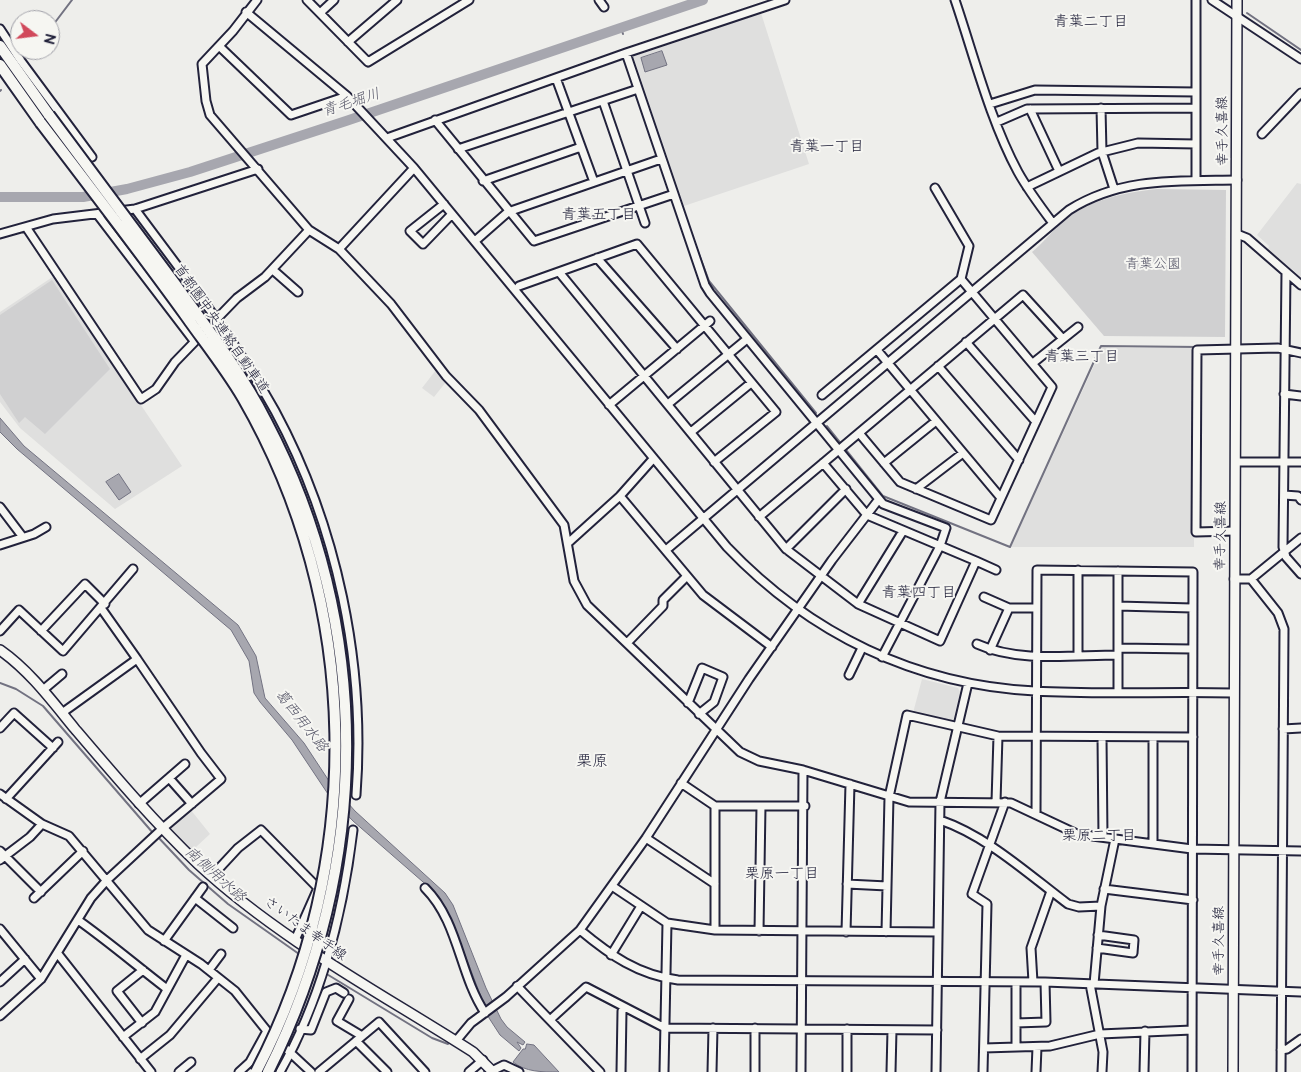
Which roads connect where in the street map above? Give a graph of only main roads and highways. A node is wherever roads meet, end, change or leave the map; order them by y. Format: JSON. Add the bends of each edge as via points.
{"nodes":[{"id":1,"x":1237,"y":0,"type":"edge"},
{"id":2,"x":0,"y":46,"type":"edge"},
{"id":3,"x":0,"y":65,"type":"edge"},
{"id":4,"x":0,"y":650,"type":"edge"},
{"id":5,"x":256,"y":1072,"type":"edge"},
{"id":6,"x":268,"y":1072,"type":"edge"},
{"id":7,"x":492,"y":1072,"type":"edge"},
{"id":8,"x":1232,"y":1072,"type":"edge"}],
"edges":[{"from":1,"to":8,"type":"main road","name":"幸手久喜線"},
{"from":2,"to":6,"type":"highway","name":"首都圏中央連絡自動車道","bridge":true,"via":[[214,337],[250,391],[297,490],[323,568],[338,638],[344,694],[347,768],[342,827],[335,880],[321,940],[299,1002]]},
{"from":3,"to":5,"type":"highway","name":"首都圏中央連絡自動車道","bridge":true,"via":[[242,396],[282,475],[313,570],[334,684],[337,774],[333,818],[321,898],[308,946],[289,1002]]},
{"from":4,"to":7,"type":"main road","name":"さいたま幸手線","via":[[26,671],[139,804],[212,876],[327,962],[484,1060]]}]}
